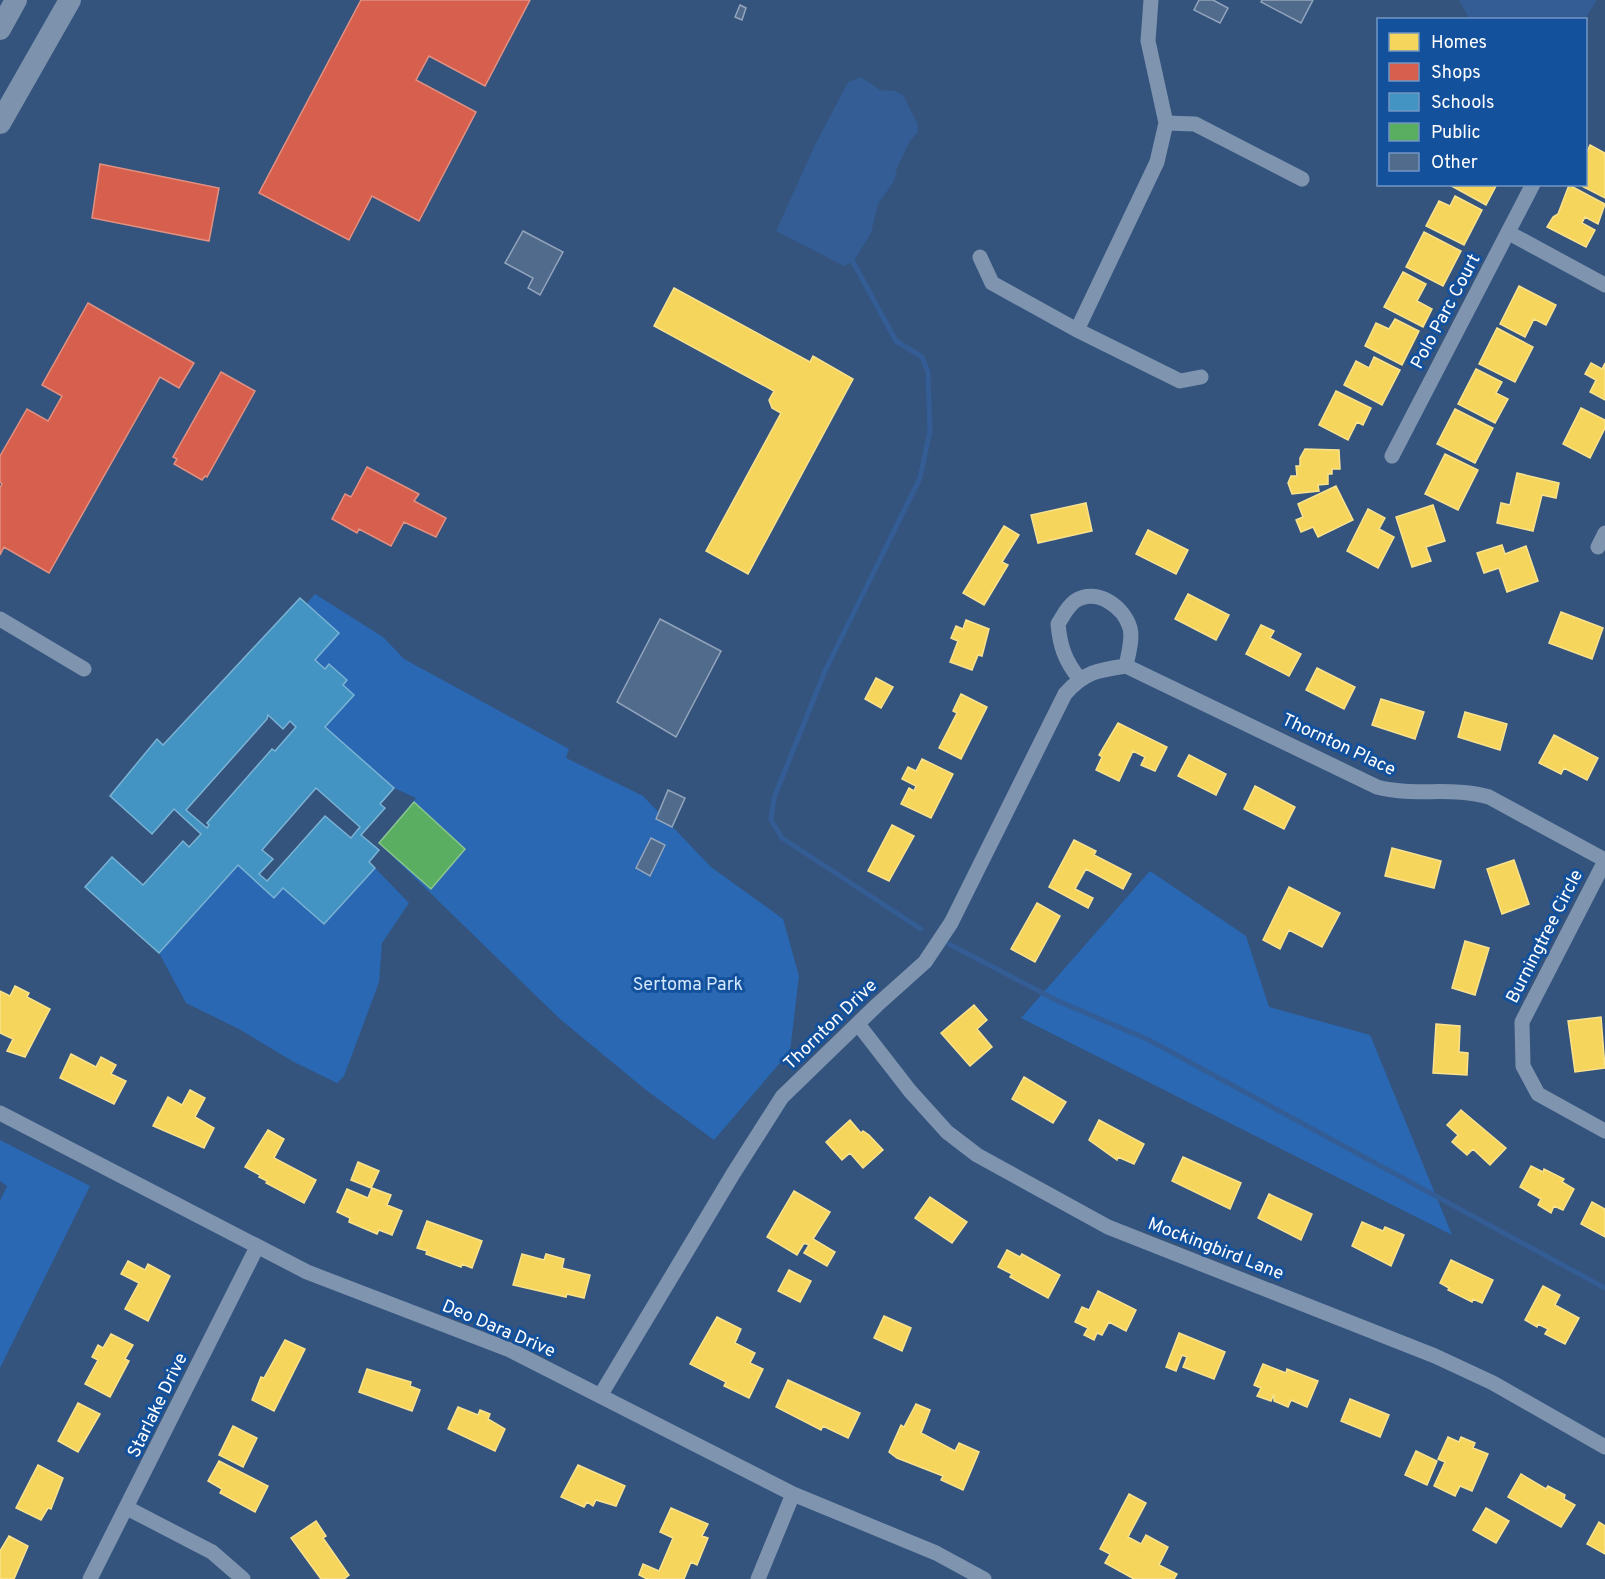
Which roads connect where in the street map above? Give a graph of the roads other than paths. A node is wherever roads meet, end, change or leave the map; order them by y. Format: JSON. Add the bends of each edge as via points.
{"nodes":[{"id":1,"x":16,"y":0,"type":"edge"},
{"id":2,"x":70,"y":0,"type":"edge"},
{"id":3,"x":1151,"y":0,"type":"edge"},
{"id":4,"x":0,"y":29,"type":"edge"},
{"id":5,"x":0,"y":123,"type":"edge"},
{"id":6,"x":1166,"y":123,"type":"junction"},
{"id":7,"x":1302,"y":179,"type":"dead end"},
{"id":8,"x":1532,"y":186,"type":"edge"},
{"id":9,"x":1509,"y":233,"type":"junction"},
{"id":10,"x":980,"y":256,"type":"dead end"},
{"id":11,"x":1605,"y":285,"type":"edge"},
{"id":12,"x":1077,"y":330,"type":"junction"},
{"id":13,"x":1201,"y":377,"type":"dead end"},
{"id":14,"x":1392,"y":456,"type":"dead end"},
{"id":15,"x":1605,"y":533,"type":"edge"},
{"id":16,"x":1598,"y":547,"type":"dead end"},
{"id":17,"x":0,"y":619,"type":"edge"},
{"id":18,"x":1126,"y":666,"type":"junction"},
{"id":19,"x":84,"y":669,"type":"dead end"},
{"id":20,"x":1079,"y":678,"type":"junction"},
{"id":21,"x":1605,"y":860,"type":"edge"},
{"id":22,"x":858,"y":1024,"type":"junction"},
{"id":23,"x":0,"y":1113,"type":"edge"},
{"id":24,"x":1605,"y":1131,"type":"edge"},
{"id":25,"x":256,"y":1247,"type":"junction"},
{"id":26,"x":600,"y":1396,"type":"junction"},
{"id":27,"x":1605,"y":1447,"type":"edge"},
{"id":28,"x":793,"y":1494,"type":"junction"},
{"id":29,"x":127,"y":1508,"type":"junction"},
{"id":30,"x":90,"y":1579,"type":"edge"},
{"id":31,"x":243,"y":1579,"type":"edge"},
{"id":32,"x":758,"y":1579,"type":"edge"},
{"id":33,"x":984,"y":1579,"type":"edge"}],
"edges":[{"from":1,"to":4,"type":"main road"},
{"from":2,"to":5,"type":"main road"},
{"from":3,"to":6,"type":"street","via":[[1148,41]]},
{"from":6,"to":7,"type":"street","via":[[1196,124]]},
{"from":6,"to":12,"type":"street","via":[[1157,162]]},
{"from":8,"to":9,"type":"street","name":"Polo Parc Court"},
{"from":9,"to":11,"type":"street"},
{"from":9,"to":14,"type":"street","name":"Polo Parc Court"},
{"from":10,"to":12,"type":"street","via":[[992,283]]},
{"from":12,"to":13,"type":"street","via":[[1180,381]]},
{"from":15,"to":16,"type":"street"},
{"from":17,"to":19,"type":"street"},
{"from":18,"to":20,"type":"street","via":[[1100,669]]},
{"from":18,"to":20,"type":"street","via":[[1131,631],[1124,613],[1104,598],[1089,597],[1076,601],[1058,624],[1066,663]]},
{"from":18,"to":21,"type":"street","name":"Thornton Place","via":[[1377,787],[1399,793],[1470,791],[1490,797]]},
{"from":20,"to":22,"type":"street","name":"Thornton Drive","via":[[1065,694],[945,932],[925,963]]},
{"from":21,"to":24,"type":"street","name":"Burningtree Circle","via":[[1522,1022],[1523,1066],[1538,1094]]},
{"from":22,"to":26,"type":"street","name":"Thornton Drive","via":[[782,1097]]},
{"from":22,"to":27,"type":"street","name":"Mockingbird Lane","via":[[947,1132],[987,1160],[1108,1227],[1435,1356],[1493,1383]]},
{"from":23,"to":25,"type":"street","name":"Deo Dara Drive"},
{"from":25,"to":26,"type":"street","name":"Deo Dara Drive","via":[[339,1286],[510,1350]]},
{"from":25,"to":29,"type":"street","name":"Starlake Drive"},
{"from":26,"to":28,"type":"street","name":"Deo Dara Drive"},
{"from":28,"to":32,"type":"street"},
{"from":28,"to":33,"type":"street","name":"Deo Dara Drive","via":[[936,1553]]},
{"from":29,"to":30,"type":"street","name":"Starlake Drive"},
{"from":29,"to":31,"type":"street","via":[[212,1552]]}]}
